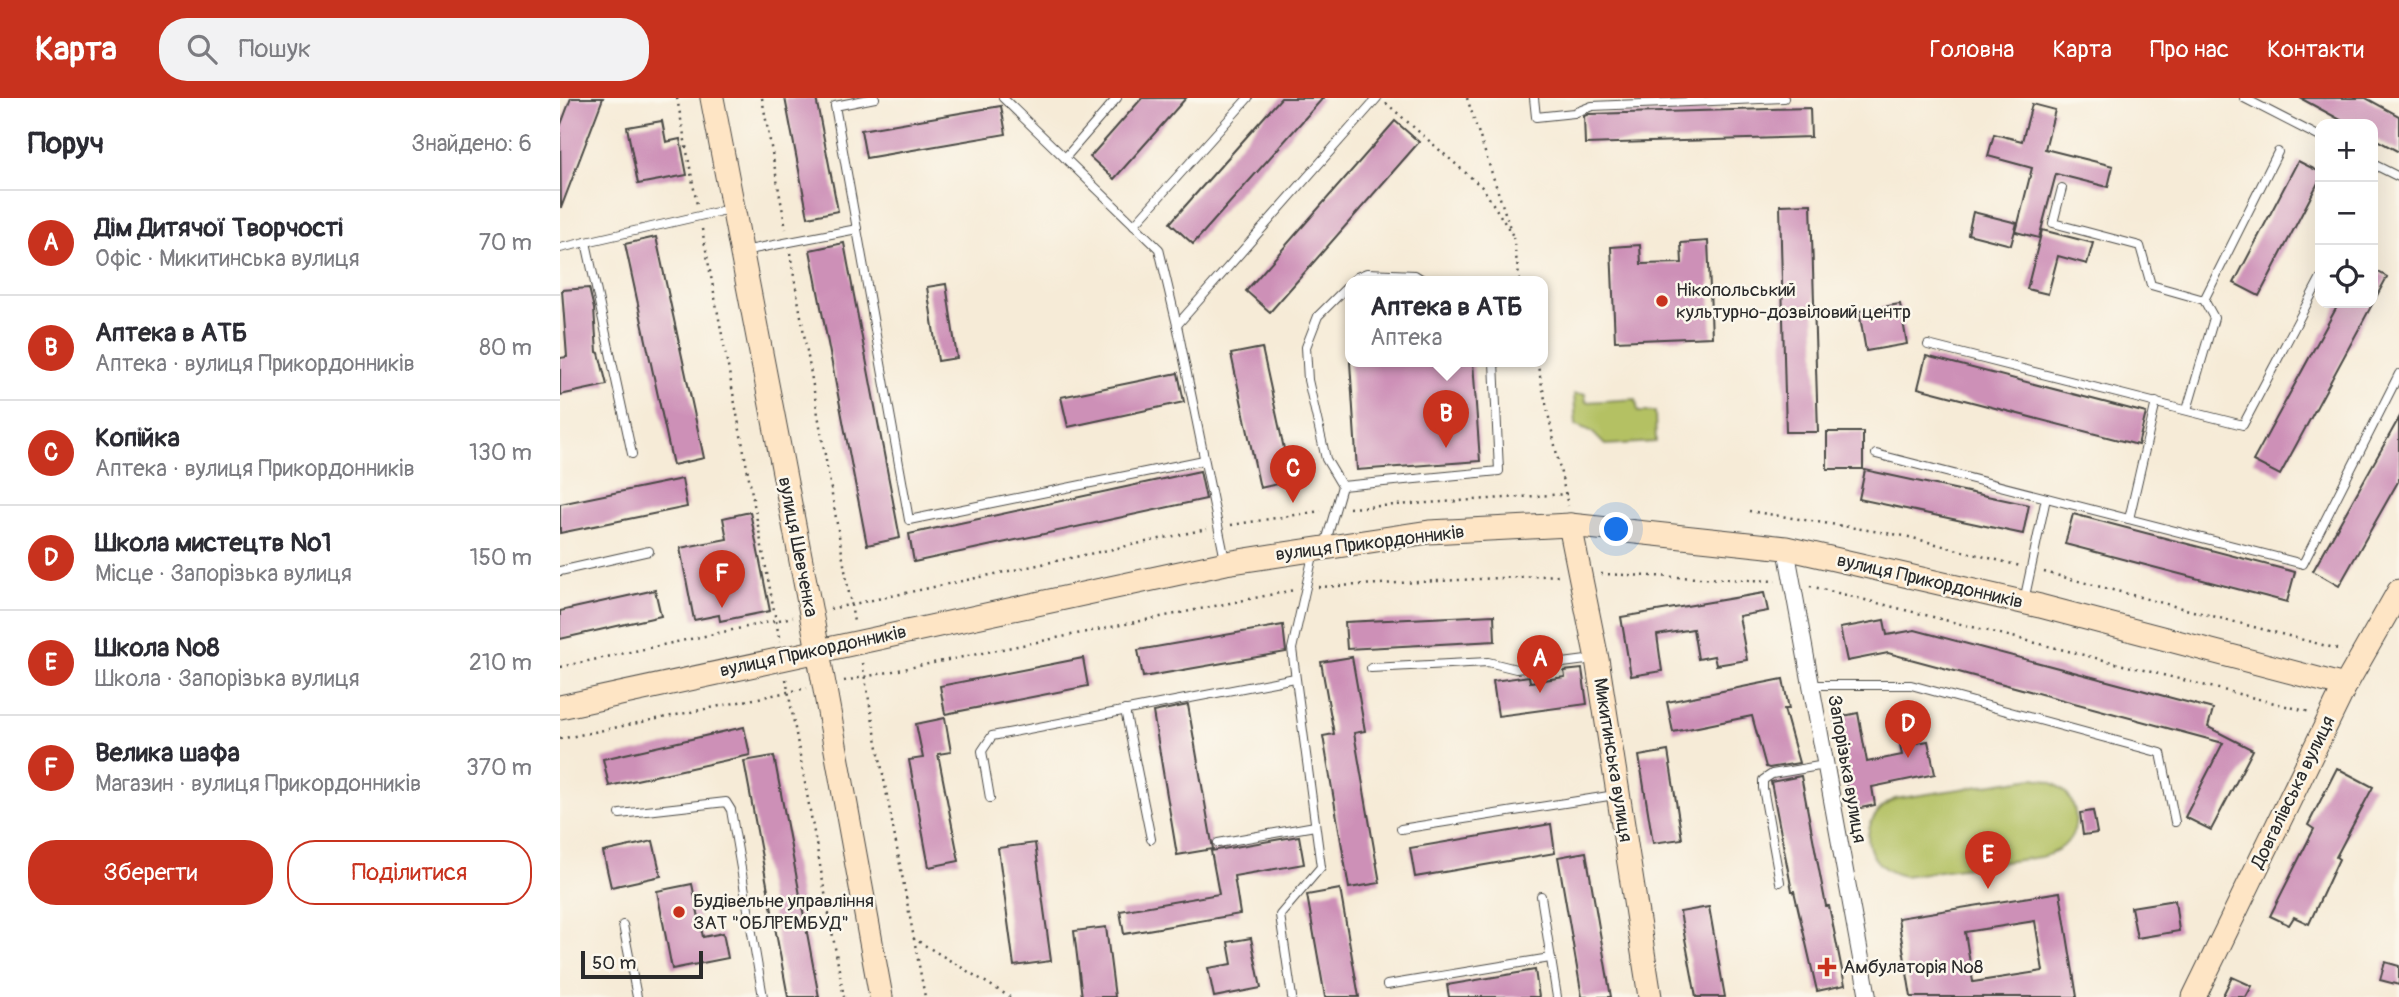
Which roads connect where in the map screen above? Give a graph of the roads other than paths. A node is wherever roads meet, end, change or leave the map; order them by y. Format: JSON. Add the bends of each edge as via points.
{"nodes":[{"id":1,"x":712,"y":98,"type":"edge"},
{"id":2,"x":875,"y":98,"type":"edge"},
{"id":3,"x":1003,"y":98,"type":"edge"},
{"id":4,"x":1117,"y":98,"type":"edge"},
{"id":5,"x":1248,"y":98,"type":"edge"},
{"id":6,"x":1378,"y":98,"type":"edge"},
{"id":7,"x":1534,"y":98,"type":"edge"},
{"id":8,"x":1784,"y":98,"type":"edge"},
{"id":9,"x":2244,"y":98,"type":"edge"},
{"id":10,"x":2315,"y":134,"type":"edge"},
{"id":11,"x":2278,"y":152,"type":"dead end"},
{"id":12,"x":1065,"y":158,"type":"junction"},
{"id":13,"x":2378,"y":166,"type":"edge"},
{"id":14,"x":2399,"y":177,"type":"edge"},
{"id":15,"x":2062,"y":188,"type":"dead end"},
{"id":16,"x":733,"y":208,"type":"junction"},
{"id":17,"x":1134,"y":225,"type":"junction"},
{"id":18,"x":857,"y":229,"type":"junction"},
{"id":19,"x":586,"y":242,"type":"junction"},
{"id":20,"x":560,"y":248,"type":"edge"},
{"id":21,"x":741,"y":251,"type":"junction"},
{"id":22,"x":1360,"y":276,"type":"edge"},
{"id":23,"x":1417,"y":276,"type":"edge"},
{"id":24,"x":1345,"y":289,"type":"edge"},
{"id":25,"x":2315,"y":289,"type":"edge"},
{"id":26,"x":2204,"y":299,"type":"junction"},
{"id":27,"x":1177,"y":325,"type":"junction"},
{"id":28,"x":1928,"y":345,"type":"dead end"},
{"id":29,"x":1494,"y":367,"type":"edge"},
{"id":30,"x":2399,"y":374,"type":"edge"},
{"id":31,"x":2156,"y":402,"type":"junction"},
{"id":32,"x":2187,"y":410,"type":"junction"},
{"id":33,"x":632,"y":454,"type":"dead end"},
{"id":34,"x":1876,"y":454,"type":"dead end"},
{"id":35,"x":1204,"y":460,"type":"junction"},
{"id":36,"x":1342,"y":486,"type":"junction"},
{"id":37,"x":2046,"y":498,"type":"junction"},
{"id":38,"x":2129,"y":519,"type":"junction"},
{"id":39,"x":1570,"y":525,"type":"junction"},
{"id":40,"x":1786,"y":548,"type":"junction"},
{"id":41,"x":1319,"y":549,"type":"junction"},
{"id":42,"x":649,"y":551,"type":"dead end"},
{"id":43,"x":1226,"y":562,"type":"junction"},
{"id":44,"x":560,"y":571,"type":"edge"},
{"id":45,"x":2399,"y":591,"type":"edge"},
{"id":46,"x":2024,"y":603,"type":"junction"},
{"id":47,"x":817,"y":649,"type":"junction"},
{"id":48,"x":1597,"y":659,"type":"junction"},
{"id":49,"x":1371,"y":668,"type":"dead end"},
{"id":50,"x":1295,"y":678,"type":"junction"},
{"id":51,"x":1811,"y":685,"type":"junction"},
{"id":52,"x":2345,"y":686,"type":"junction"},
{"id":53,"x":560,"y":707,"type":"edge"},
{"id":54,"x":1125,"y":710,"type":"junction"},
{"id":55,"x":1825,"y":765,"type":"junction"},
{"id":56,"x":1618,"y":795,"type":"junction"},
{"id":57,"x":990,"y":799,"type":"dead end"},
{"id":58,"x":620,"y":814,"type":"dead end"},
{"id":59,"x":2175,"y":822,"type":"dead end"},
{"id":60,"x":1315,"y":826,"type":"junction"},
{"id":61,"x":1401,"y":829,"type":"dead end"},
{"id":62,"x":1151,"y":839,"type":"dead end"},
{"id":63,"x":1218,"y":843,"type":"dead end"},
{"id":64,"x":1780,"y":882,"type":"dead end"},
{"id":65,"x":1541,"y":896,"type":"dead end"},
{"id":66,"x":623,"y":925,"type":"dead end"},
{"id":67,"x":1550,"y":958,"type":"junction"},
{"id":68,"x":1387,"y":985,"type":"dead end"},
{"id":69,"x":637,"y":997,"type":"edge"},
{"id":70,"x":763,"y":997,"type":"edge"},
{"id":71,"x":881,"y":997,"type":"edge"},
{"id":72,"x":1292,"y":997,"type":"edge"},
{"id":73,"x":1557,"y":997,"type":"edge"},
{"id":74,"x":1650,"y":997,"type":"edge"},
{"id":75,"x":1868,"y":997,"type":"edge"},
{"id":76,"x":2194,"y":997,"type":"edge"}],
"edges":[{"from":1,"to":16,"type":"main road","name":"вулиця Шевченка"},
{"from":2,"to":18,"type":"lane","via":[[835,106]]},
{"from":3,"to":12,"type":"lane"},
{"from":4,"to":12,"type":"lane"},
{"from":5,"to":17,"type":"lane"},
{"from":6,"to":27,"type":"lane"},
{"from":7,"to":8,"type":"lane","via":[[1536,117],[1592,106]]},
{"from":9,"to":10,"type":"lane"},
{"from":11,"to":26,"type":"lane"},
{"from":12,"to":17,"type":"lane"},
{"from":13,"to":14,"type":"lane"},
{"from":15,"to":26,"type":"lane","via":[[2053,223],[2140,246],[2151,285]]},
{"from":16,"to":19,"type":"lane"},
{"from":16,"to":21,"type":"main road","name":"вулиця Шевченка"},
{"from":17,"to":27,"type":"lane","via":[[1159,248]]},
{"from":18,"to":21,"type":"lane"},
{"from":18,"to":35,"type":"lane","via":[[908,520]]},
{"from":19,"to":20,"type":"lane"},
{"from":19,"to":33,"type":"lane"},
{"from":21,"to":47,"type":"main road","name":"вулиця Шевченка"},
{"from":22,"to":23,"type":"lane"},
{"from":24,"to":36,"type":"lane","via":[[1318,316],[1306,347],[1308,380],[1326,459]]},
{"from":25,"to":32,"type":"lane","via":[[2244,425]]},
{"from":26,"to":32,"type":"lane","via":[[2214,318]]},
{"from":27,"to":35,"type":"lane"},
{"from":28,"to":31,"type":"lane"},
{"from":29,"to":36,"type":"lane","via":[[1499,471]]},
{"from":30,"to":38,"type":"lane","via":[[2303,564]]},
{"from":31,"to":32,"type":"lane"},
{"from":31,"to":38,"type":"lane"},
{"from":34,"to":37,"type":"lane"},
{"from":35,"to":43,"type":"lane"},
{"from":36,"to":41,"type":"lane"},
{"from":37,"to":38,"type":"lane"},
{"from":37,"to":46,"type":"lane"},
{"from":39,"to":40,"type":"main road","name":"вулиця Прикордонників"},
{"from":39,"to":41,"type":"main road","name":"вулиця Прикордонників","via":[[1429,532]]},
{"from":39,"to":48,"type":"main road","name":"Микитинська вулиця"},
{"from":40,"to":46,"type":"main road","name":"вулиця Прикордонників"},
{"from":40,"to":51,"type":"street","name":"Запорізька вулиця"},
{"from":41,"to":43,"type":"main road","name":"вулиця Прикордонників"},
{"from":41,"to":50,"type":"lane","via":[[1292,649]]},
{"from":42,"to":44,"type":"lane"},
{"from":43,"to":47,"type":"main road","name":"вулиця Прикордонників"},
{"from":45,"to":52,"type":"main road","name":"Довгалівська вулиця"},
{"from":46,"to":52,"type":"main road","name":"вулиця Прикордонників"},
{"from":47,"to":53,"type":"main road","name":"вулиця Прикордонників"},
{"from":47,"to":71,"type":"main road","name":"вулиця Шевченка"},
{"from":48,"to":49,"type":"lane","via":[[1516,669],[1488,662]]},
{"from":48,"to":56,"type":"main road","name":"Микитинська вулиця"},
{"from":50,"to":54,"type":"lane"},
{"from":50,"to":60,"type":"lane"},
{"from":51,"to":55,"type":"street","name":"Запорізька вулиця"},
{"from":51,"to":59,"type":"lane","via":[[1911,685],[2161,753]]},
{"from":52,"to":76,"type":"main road","name":"Довгалівська вулиця"},
{"from":54,"to":57,"type":"lane","via":[[992,736],[982,751]]},
{"from":54,"to":62,"type":"lane"},
{"from":55,"to":64,"type":"lane","via":[[1772,774],[1763,780]]},
{"from":55,"to":75,"type":"street","name":"Запорізька вулиця"},
{"from":56,"to":61,"type":"lane"},
{"from":56,"to":74,"type":"main road","name":"Микитинська вулиця"},
{"from":58,"to":70,"type":"lane","via":[[726,802]]},
{"from":60,"to":63,"type":"lane"},
{"from":60,"to":72,"type":"lane","via":[[1321,867],[1280,915]]},
{"from":65,"to":67,"type":"lane"},
{"from":66,"to":69,"type":"lane"},
{"from":67,"to":68,"type":"lane"},
{"from":67,"to":73,"type":"lane"}]}
